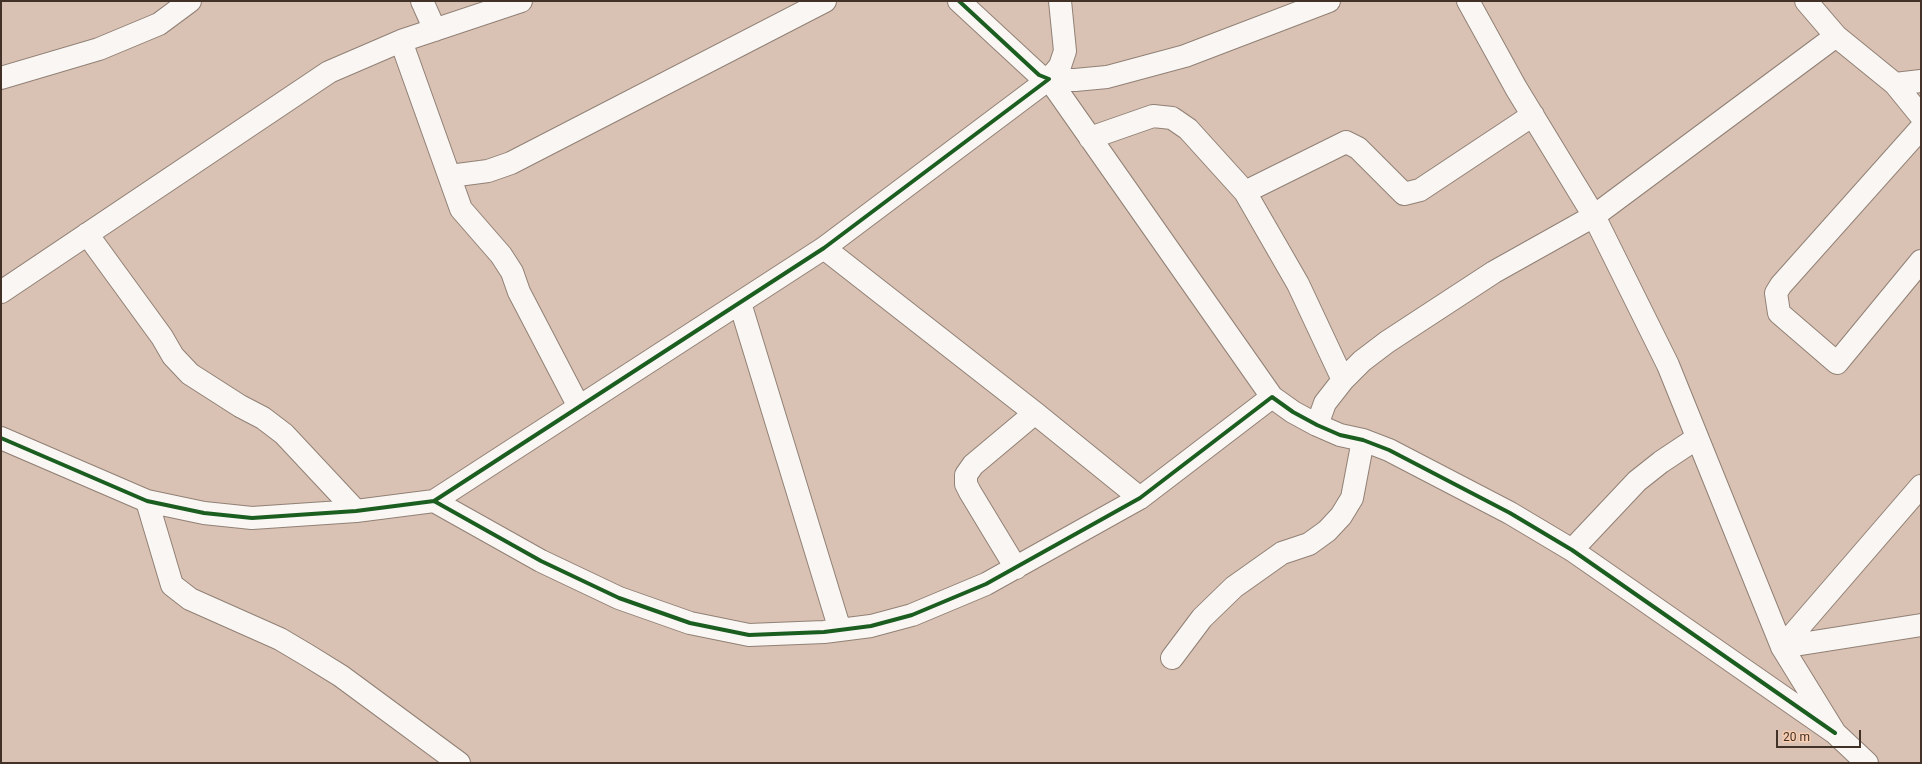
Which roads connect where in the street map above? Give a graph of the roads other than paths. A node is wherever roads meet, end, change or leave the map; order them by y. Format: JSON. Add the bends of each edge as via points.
{"nodes":[{"id":1,"x":190,"y":1,"type":"edge"},
{"id":2,"x":422,"y":1,"type":"edge"},
{"id":3,"x":521,"y":1,"type":"edge"},
{"id":4,"x":825,"y":1,"type":"edge"},
{"id":5,"x":959,"y":1,"type":"edge"},
{"id":6,"x":1060,"y":1,"type":"edge"},
{"id":7,"x":1329,"y":1,"type":"edge"},
{"id":8,"x":1468,"y":1,"type":"edge"},
{"id":9,"x":1806,"y":1,"type":"edge"},
{"id":10,"x":435,"y":30,"type":"junction"},
{"id":11,"x":1836,"y":36,"type":"junction"},
{"id":12,"x":401,"y":42,"type":"junction"},
{"id":13,"x":1,"y":78,"type":"edge"},
{"id":14,"x":1049,"y":79,"type":"junction"},
{"id":15,"x":1921,"y":81,"type":"edge"},
{"id":16,"x":1895,"y":84,"type":"junction"},
{"id":17,"x":1533,"y":115,"type":"junction"},
{"id":18,"x":1921,"y":116,"type":"edge"},
{"id":19,"x":1921,"y":128,"type":"edge"},
{"id":20,"x":1090,"y":138,"type":"junction"},
{"id":21,"x":450,"y":176,"type":"junction"},
{"id":22,"x":1245,"y":192,"type":"junction"},
{"id":23,"x":1594,"y":216,"type":"junction"},
{"id":24,"x":87,"y":234,"type":"junction"},
{"id":25,"x":824,"y":248,"type":"junction"},
{"id":26,"x":1921,"y":261,"type":"edge"},
{"id":27,"x":2,"y":288,"type":"edge"},
{"id":28,"x":740,"y":303,"type":"junction"},
{"id":29,"x":1343,"y":380,"type":"junction"},
{"id":30,"x":1272,"y":397,"type":"junction"},
{"id":31,"x":580,"y":407,"type":"junction"},
{"id":32,"x":1035,"y":413,"type":"junction"},
{"id":33,"x":1317,"y":425,"type":"junction"},
{"id":34,"x":1,"y":438,"type":"edge"},
{"id":35,"x":1698,"y":438,"type":"junction"},
{"id":36,"x":1363,"y":440,"type":"junction"},
{"id":37,"x":1921,"y":486,"type":"edge"},
{"id":38,"x":1140,"y":498,"type":"junction"},
{"id":39,"x":147,"y":501,"type":"junction"},
{"id":40,"x":434,"y":501,"type":"junction"},
{"id":41,"x":356,"y":511,"type":"junction"},
{"id":42,"x":1572,"y":550,"type":"junction"},
{"id":43,"x":1016,"y":568,"type":"junction"},
{"id":44,"x":1921,"y":625,"type":"edge"},
{"id":45,"x":840,"y":630,"type":"junction"},
{"id":46,"x":1782,"y":647,"type":"junction"},
{"id":47,"x":1172,"y":658,"type":"dead end"},
{"id":48,"x":1835,"y":733,"type":"junction"},
{"id":49,"x":459,"y":763,"type":"edge"},
{"id":50,"x":1868,"y":763,"type":"edge"}],
"edges":[{"from":1,"to":13,"type":"street","via":[[159,24],[99,49]]},
{"from":2,"to":10,"type":"street"},
{"from":3,"to":10,"type":"street"},
{"from":4,"to":21,"type":"street","via":[[511,163],[488,171]]},
{"from":5,"to":14,"type":"street","via":[[1039,75]]},
{"from":6,"to":14,"type":"street","via":[[1065,51],[1060,66]]},
{"from":7,"to":14,"type":"street","via":[[1185,56],[1106,77]]},
{"from":8,"to":17,"type":"street"},
{"from":9,"to":11,"type":"street"},
{"from":10,"to":12,"type":"street"},
{"from":11,"to":16,"type":"street"},
{"from":11,"to":23,"type":"street"},
{"from":12,"to":21,"type":"street"},
{"from":12,"to":24,"type":"street","via":[[329,72]]},
{"from":14,"to":20,"type":"street"},
{"from":14,"to":25,"type":"street"},
{"from":15,"to":16,"type":"street"},
{"from":16,"to":18,"type":"street"},
{"from":17,"to":22,"type":"street","via":[[1420,190],[1404,194],[1358,148],[1346,142]]},
{"from":17,"to":23,"type":"street"},
{"from":19,"to":26,"type":"street","via":[[1781,285],[1776,294],[1779,313],[1837,363]]},
{"from":20,"to":22,"type":"street","via":[[1154,116],[1172,118],[1188,129]]},
{"from":20,"to":30,"type":"street"},
{"from":21,"to":31,"type":"street","via":[[461,209],[501,255],[512,272]]},
{"from":22,"to":29,"type":"street","via":[[1298,284]]},
{"from":23,"to":29,"type":"street","via":[[1494,272],[1387,342]]},
{"from":23,"to":35,"type":"street","via":[[1668,365]]},
{"from":24,"to":27,"type":"street"},
{"from":24,"to":41,"type":"street","via":[[173,356],[190,374],[263,418],[284,434]]},
{"from":25,"to":28,"type":"street"},
{"from":25,"to":32,"type":"street"},
{"from":28,"to":31,"type":"street"},
{"from":28,"to":45,"type":"street"},
{"from":29,"to":33,"type":"street","via":[[1325,403]]},
{"from":30,"to":33,"type":"street"},
{"from":30,"to":38,"type":"street"},
{"from":31,"to":40,"type":"street"},
{"from":32,"to":38,"type":"street"},
{"from":32,"to":43,"type":"street","via":[[973,465],[966,474],[966,484],[970,492]]},
{"from":33,"to":36,"type":"street","via":[[1340,435]]},
{"from":34,"to":39,"type":"street"},
{"from":35,"to":42,"type":"street","via":[[1637,481]]},
{"from":35,"to":46,"type":"street"},
{"from":36,"to":42,"type":"street","via":[[1417,464],[1510,513]]},
{"from":36,"to":47,"type":"street","via":[[1352,498],[1341,516],[1327,531],[1308,544],[1282,553],[1234,587],[1202,618]]},
{"from":37,"to":46,"type":"street"},
{"from":38,"to":43,"type":"street"},
{"from":39,"to":41,"type":"street","via":[[204,513],[252,518]]},
{"from":39,"to":49,"type":"street","via":[[172,585],[190,599],[280,639],[341,676]]},
{"from":40,"to":41,"type":"street"},
{"from":40,"to":45,"type":"street","via":[[541,561],[619,598],[690,623],[749,635]]},
{"from":42,"to":48,"type":"street"},
{"from":43,"to":45,"type":"street","via":[[986,584],[912,615],[871,626]]},
{"from":44,"to":46,"type":"street"},
{"from":46,"to":48,"type":"street"},
{"from":48,"to":50,"type":"street"}]}
